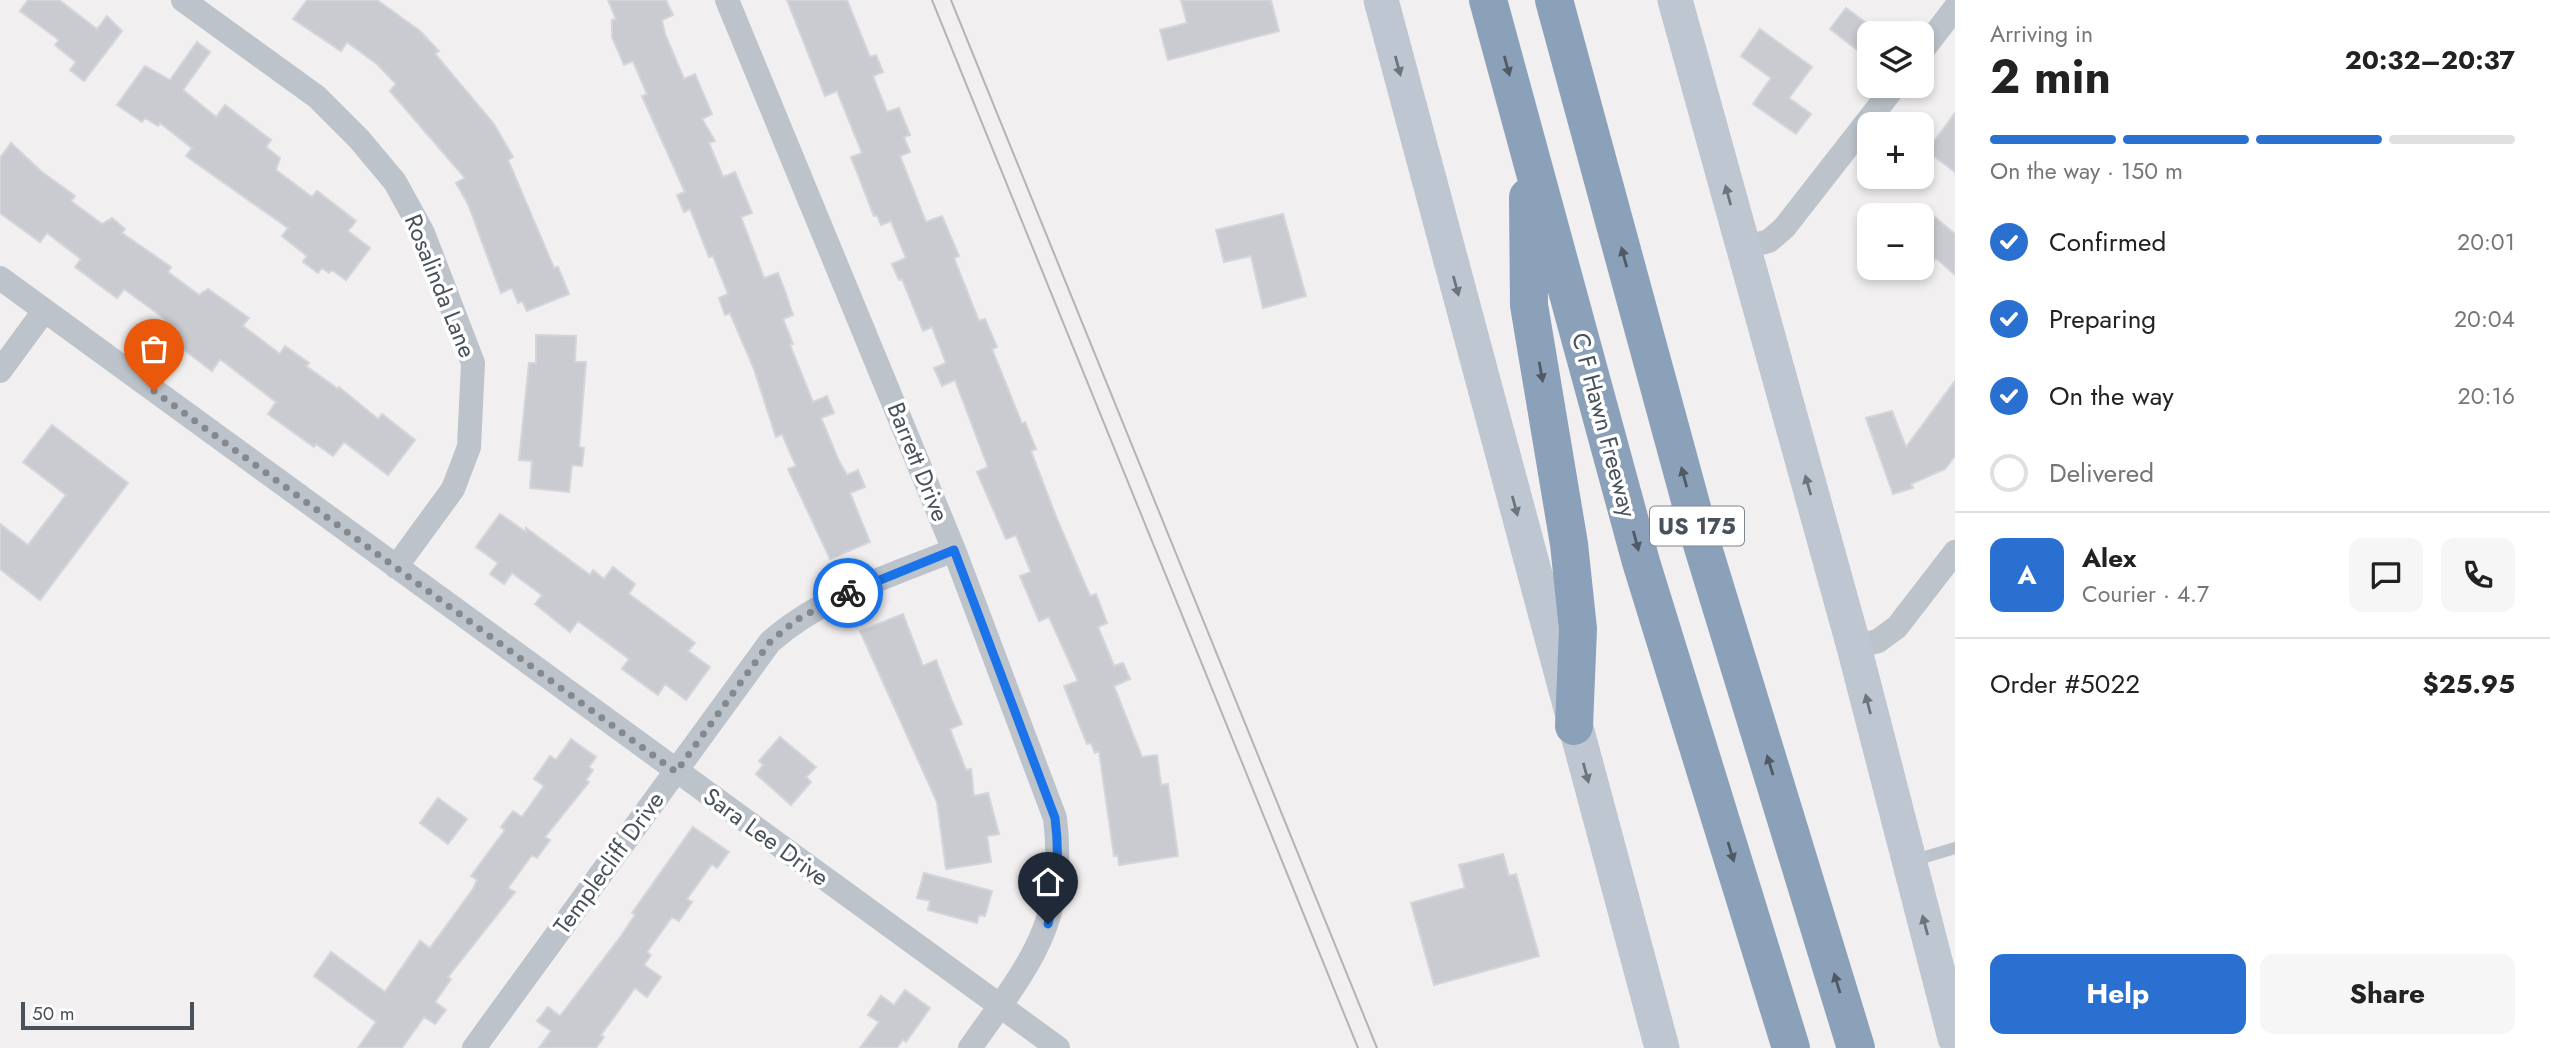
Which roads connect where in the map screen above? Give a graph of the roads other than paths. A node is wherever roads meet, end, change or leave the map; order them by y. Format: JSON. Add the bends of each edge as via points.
{"nodes":[{"id":1,"x":183,"y":0,"type":"edge"},
{"id":2,"x":727,"y":0,"type":"edge"},
{"id":3,"x":1381,"y":0,"type":"edge"},
{"id":4,"x":1488,"y":0,"type":"edge"},
{"id":5,"x":1554,"y":0,"type":"edge"},
{"id":6,"x":1675,"y":0,"type":"edge"},
{"id":7,"x":1955,"y":8,"type":"edge"},
{"id":8,"x":1934,"y":35,"type":"edge"},
{"id":9,"x":1886,"y":98,"type":"edge"},
{"id":10,"x":1528,"y":144,"type":"junction"},
{"id":11,"x":1742,"y":248,"type":"junction"},
{"id":12,"x":0,"y":278,"type":"edge"},
{"id":13,"x":44,"y":311,"type":"junction"},
{"id":14,"x":0,"y":371,"type":"edge"},
{"id":15,"x":954,"y":550,"type":"junction"},
{"id":16,"x":1955,"y":552,"type":"edge"},
{"id":17,"x":396,"y":568,"type":"junction"},
{"id":18,"x":1854,"y":647,"type":"junction"},
{"id":19,"x":1574,"y":726,"type":"junction"},
{"id":20,"x":676,"y":772,"type":"junction"},
{"id":21,"x":1955,"y":848,"type":"edge"},
{"id":22,"x":1908,"y":862,"type":"junction"},
{"id":23,"x":1947,"y":976,"type":"edge"},
{"id":24,"x":1000,"y":1006,"type":"junction"},
{"id":25,"x":1955,"y":1038,"type":"edge"},
{"id":26,"x":474,"y":1048,"type":"edge"},
{"id":27,"x":970,"y":1048,"type":"edge"},
{"id":28,"x":1058,"y":1048,"type":"edge"},
{"id":29,"x":1662,"y":1048,"type":"edge"},
{"id":30,"x":1791,"y":1048,"type":"edge"},
{"id":31,"x":1856,"y":1048,"type":"edge"}],
"edges":[{"from":1,"to":17,"type":"street","name":"Rosalinda Lane","via":[[317,97],[395,182],[423,233],[473,363],[469,447],[453,488]]},
{"from":2,"to":15,"type":"street","name":"Barrett Drive"},
{"from":3,"to":19,"type":"main road","one_way":true},
{"from":4,"to":10,"type":"highway","name":"C F Hawn Freeway","number":"US 175","one_way":true},
{"from":31,"to":5,"type":"highway","number":"US 175","one_way":true,"via":[[1701,541]]},
{"from":11,"to":6,"type":"main road","one_way":true},
{"from":7,"to":8,"type":"street"},
{"from":9,"to":11,"type":"street","via":[[1784,228],[1769,241]]},
{"from":10,"to":19,"type":"highway","one_way":true,"via":[[1529,305],[1569,544],[1578,629]]},
{"from":10,"to":30,"type":"highway","name":"C F Hawn Freeway","number":"US 175","one_way":true,"via":[[1641,562]]},
{"from":18,"to":11,"type":"main road","one_way":true},
{"from":12,"to":13,"type":"street","name":"Sara Lee Drive"},
{"from":13,"to":14,"type":"street"},
{"from":13,"to":17,"type":"street","name":"Sara Lee Drive"},
{"from":15,"to":20,"type":"street","name":"Templecliff Drive","via":[[830,600],[796,620],[770,642]]},
{"from":15,"to":24,"type":"street","name":"Barrett Drive","via":[[1055,818],[1059,852],[1057,889],[1048,924],[1032,960]]},
{"from":16,"to":18,"type":"street","via":[[1897,627],[1878,640]]},
{"from":17,"to":20,"type":"street","name":"Sara Lee Drive"},
{"from":22,"to":18,"type":"main road","one_way":true},
{"from":19,"to":29,"type":"main road","one_way":true},
{"from":20,"to":24,"type":"street","name":"Sara Lee Drive"},
{"from":20,"to":26,"type":"street","name":"Templecliff Drive"},
{"from":21,"to":22,"type":"lane"},
{"from":23,"to":22,"type":"main road","one_way":true},
{"from":23,"to":25,"type":"main road"},
{"from":24,"to":27,"type":"street","name":"Barrett Drive"},
{"from":24,"to":28,"type":"street","name":"Sara Lee Drive"}]}
